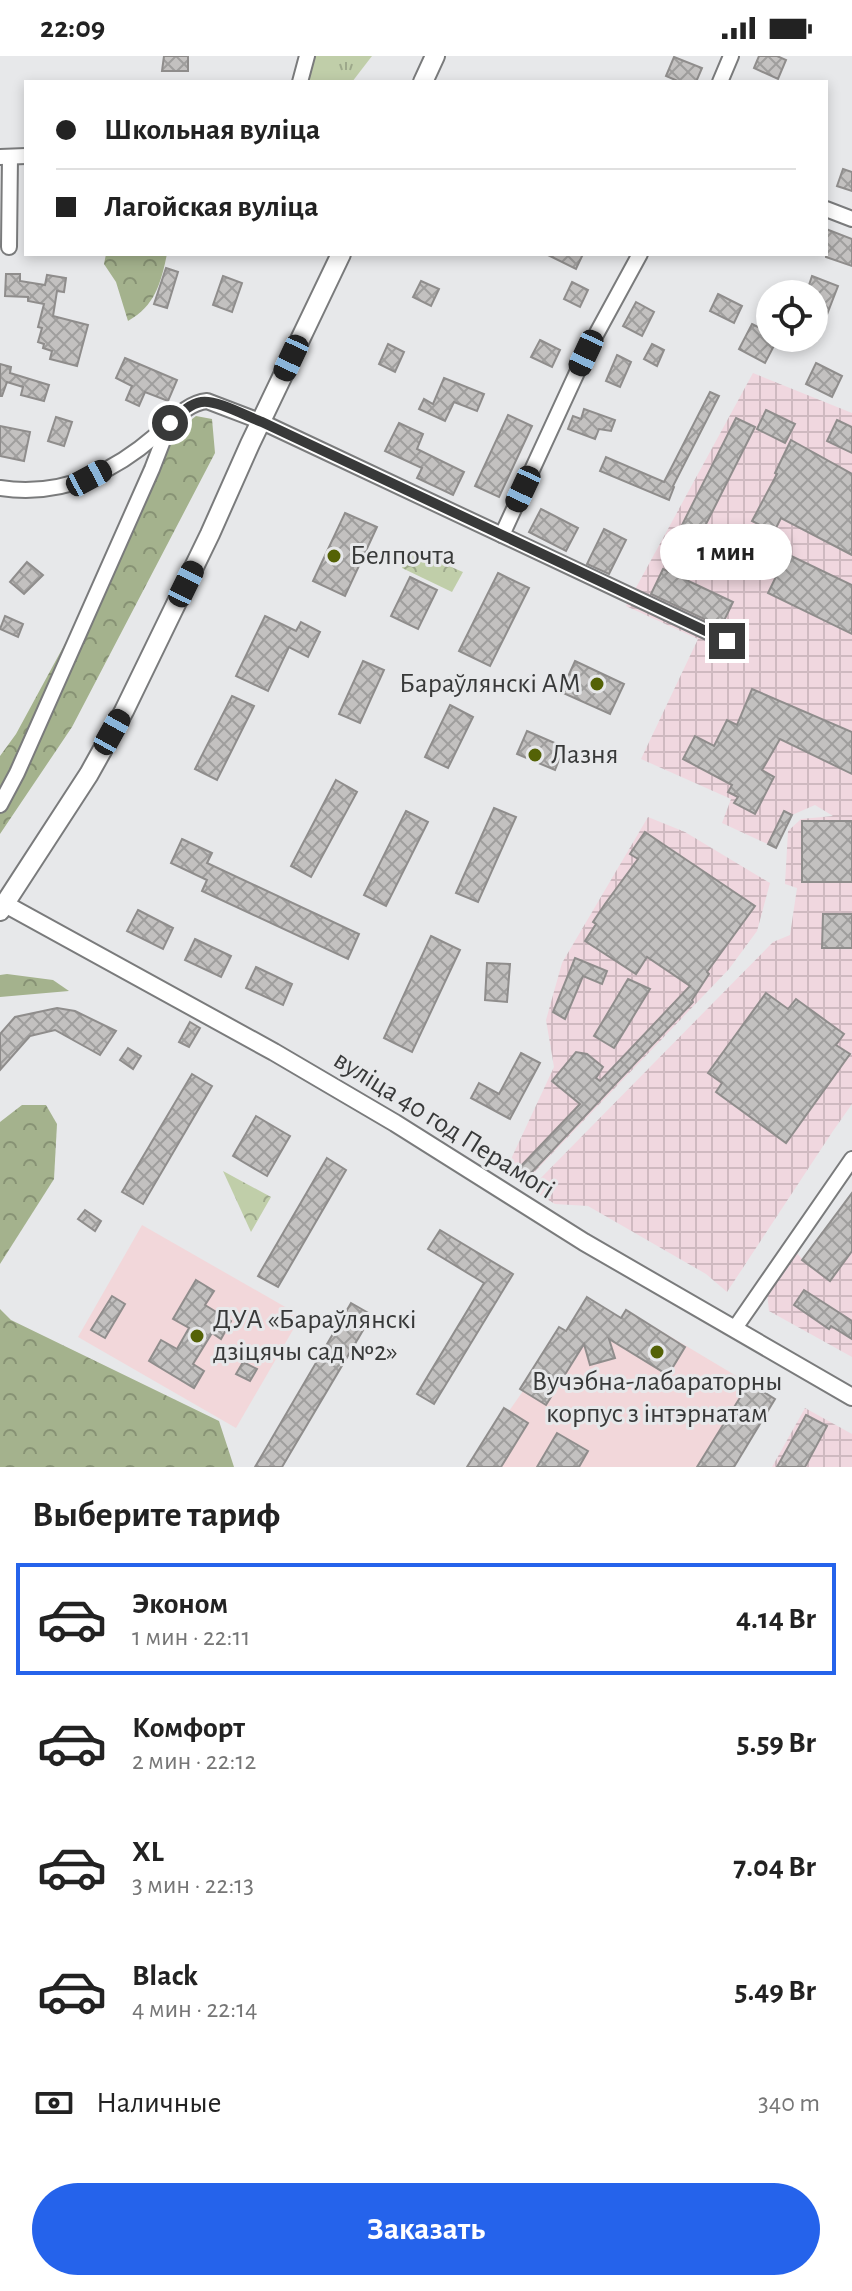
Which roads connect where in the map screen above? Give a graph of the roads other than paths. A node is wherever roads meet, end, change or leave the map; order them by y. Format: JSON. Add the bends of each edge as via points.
{"nodes":[{"id":1,"x":307,"y":56,"type":"edge"},
{"id":2,"x":435,"y":56,"type":"edge"},
{"id":3,"x":731,"y":56,"type":"edge"},
{"id":4,"x":301,"y":80,"type":"edge"},
{"id":5,"x":424,"y":80,"type":"edge"},
{"id":6,"x":721,"y":80,"type":"edge"},
{"id":7,"x":5,"y":157,"type":"edge"},
{"id":8,"x":828,"y":210,"type":"edge"},
{"id":9,"x":852,"y":219,"type":"edge"},
{"id":10,"x":9,"y":247,"type":"dead end"},
{"id":11,"x":340,"y":256,"type":"edge"},
{"id":12,"x":639,"y":256,"type":"edge"},
{"id":13,"x":262,"y":422,"type":"junction"},
{"id":14,"x":170,"y":423,"type":"junction"},
{"id":15,"x":0,"y":488,"type":"edge"},
{"id":16,"x":502,"y":535,"type":"junction"},
{"id":17,"x":727,"y":641,"type":"dead end"},
{"id":18,"x":0,"y":805,"type":"edge"},
{"id":19,"x":3,"y":907,"type":"edge"},
{"id":20,"x":852,"y":1159,"type":"edge"},
{"id":21,"x":735,"y":1328,"type":"junction"},
{"id":22,"x":852,"y":1397,"type":"edge"}],
"edges":[{"from":1,"to":4,"type":"street"},
{"from":2,"to":5,"type":"main road"},
{"from":3,"to":6,"type":"street"},
{"from":7,"to":10,"type":"street"},
{"from":8,"to":9,"type":"street"},
{"from":11,"to":13,"type":"main road"},
{"from":12,"to":16,"type":"street","via":[[586,353]]},
{"from":13,"to":14,"type":"street","via":[[207,401]]},
{"from":13,"to":16,"type":"street"},
{"from":13,"to":19,"type":"main road","via":[[124,711]]},
{"from":14,"to":15,"type":"street","via":[[129,456],[89,478],[40,491]]},
{"from":14,"to":18,"type":"street"},
{"from":16,"to":17,"type":"street"},
{"from":19,"to":21,"type":"street","name":"вуліца 40 год Перамогі","via":[[274,1052]]},
{"from":20,"to":21,"type":"street"},
{"from":21,"to":22,"type":"street","name":"вуліца 40 год Перамогі"}]}
